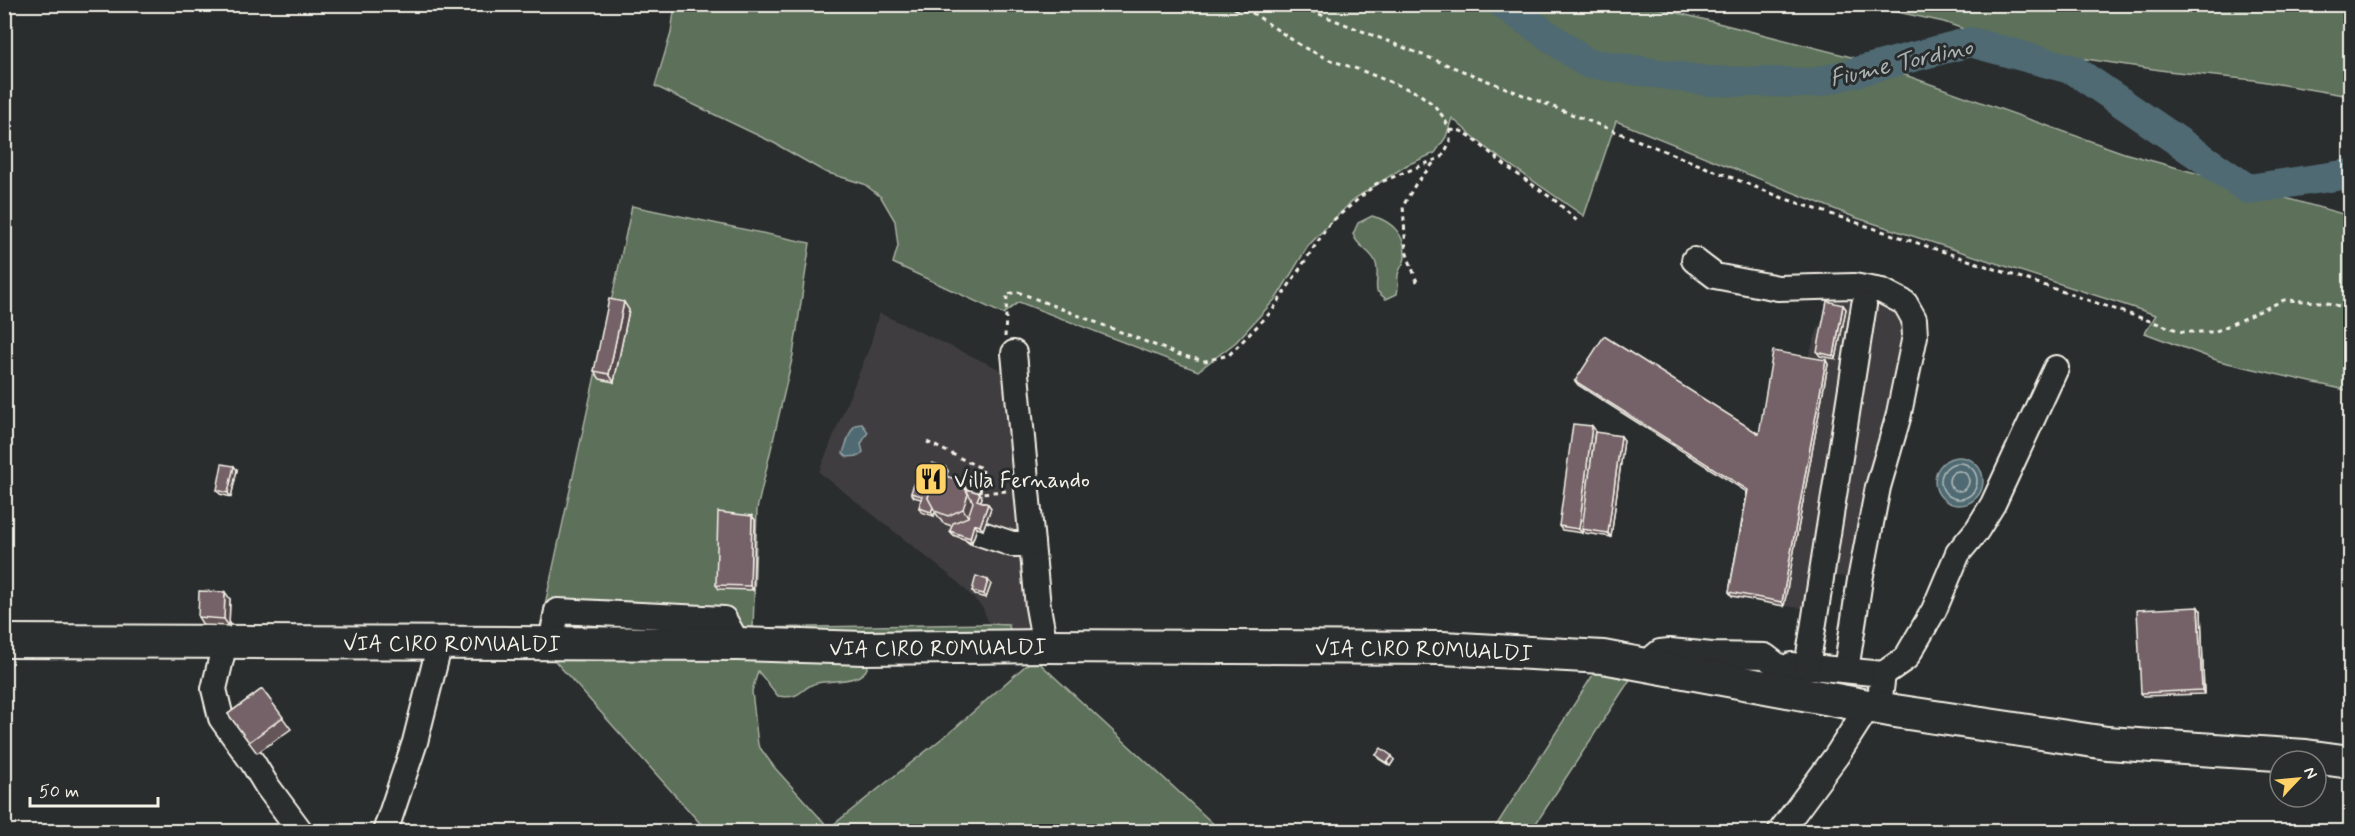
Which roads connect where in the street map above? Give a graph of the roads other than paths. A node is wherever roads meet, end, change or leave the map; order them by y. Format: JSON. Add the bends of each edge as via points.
{"nodes":[{"id":1,"x":1694,"y":260,"type":"dead end"},
{"id":2,"x":1864,"y":305,"type":"dead end"},
{"id":3,"x":1014,"y":353,"type":"road end"},
{"id":4,"x":2056,"y":368,"type":"dead end"},
{"id":5,"x":975,"y":532,"type":"edge"},
{"id":6,"x":1032,"y":544,"type":"junction"},
{"id":7,"x":4,"y":641,"type":"edge"},
{"id":8,"x":223,"y":643,"type":"junction"},
{"id":9,"x":440,"y":644,"type":"junction"},
{"id":10,"x":1044,"y":646,"type":"junction"},
{"id":11,"x":1807,"y":667,"type":"junction"},
{"id":12,"x":1846,"y":670,"type":"junction"},
{"id":13,"x":1883,"y":674,"type":"junction"},
{"id":14,"x":1781,"y":679,"type":"junction"},
{"id":15,"x":1874,"y":706,"type":"junction"},
{"id":16,"x":2350,"y":762,"type":"edge"},
{"id":17,"x":301,"y":831,"type":"edge"},
{"id":18,"x":385,"y":831,"type":"edge"},
{"id":19,"x":1780,"y":831,"type":"edge"}],
"edges":[{"from":1,"to":12,"type":"street","via":[[1715,276],[1767,286],[1854,286],[1882,291],[1905,303],[1914,319],[1916,336],[1878,488]]},
{"from":2,"to":11,"type":"street"},
{"from":3,"to":6,"type":"street"},
{"from":4,"to":13,"type":"street","via":[[1993,504],[1958,553],[1934,610],[1905,658]]},
{"from":5,"to":6,"type":"street","via":[[1012,544]]},
{"from":6,"to":10,"type":"street"},
{"from":7,"to":8,"type":"main road","name":"VIA CIRO ROMUALDI"},
{"from":8,"to":9,"type":"main road","name":"VIA CIRO ROMUALDI"},
{"from":8,"to":17,"type":"street","via":[[214,689],[222,718]]},
{"from":9,"to":10,"type":"main road","name":"VIA CIRO ROMUALDI"},
{"from":9,"to":18,"type":"street","via":[[415,742]]},
{"from":10,"to":14,"type":"main road","name":"VIA CIRO ROMUALDI","via":[[1442,648],[1604,657],[1652,666]]},
{"from":11,"to":12,"type":"street"},
{"from":11,"to":14,"type":"street","via":[[1791,665]]},
{"from":12,"to":13,"type":"street"},
{"from":13,"to":15,"type":"street"},
{"from":14,"to":15,"type":"main road","name":"VIA CIRO ROMUALDI"},
{"from":15,"to":16,"type":"main road","name":"VIA CIRO ROMUALDI","via":[[2107,743]]},
{"from":15,"to":19,"type":"street"}]}
